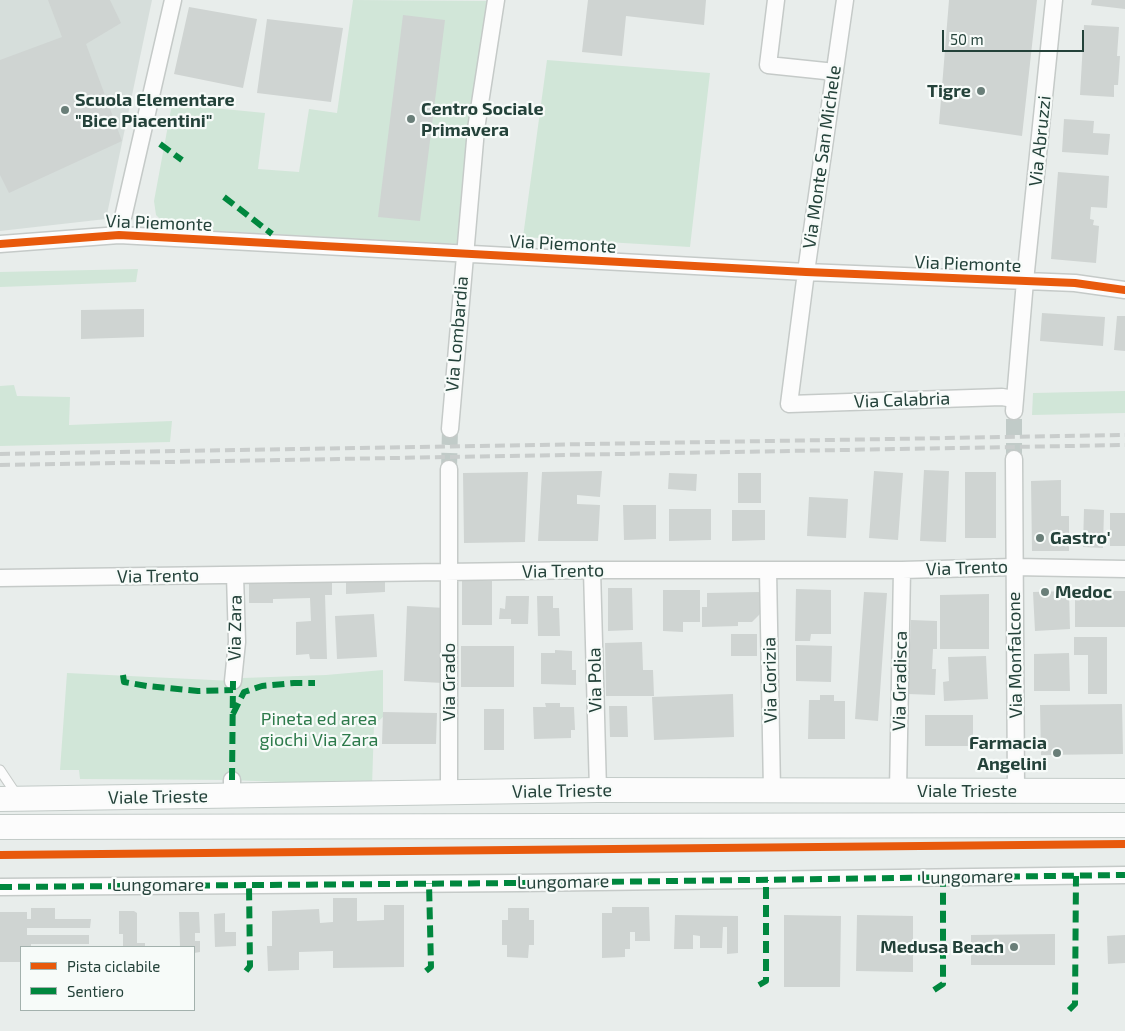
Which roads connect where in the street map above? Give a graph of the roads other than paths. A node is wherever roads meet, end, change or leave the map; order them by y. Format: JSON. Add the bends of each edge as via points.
{"nodes":[{"id":1,"x":173,"y":0,"type":"edge"},
{"id":2,"x":496,"y":0,"type":"edge"},
{"id":3,"x":776,"y":0,"type":"edge"},
{"id":4,"x":845,"y":0,"type":"edge"},
{"id":5,"x":1054,"y":0,"type":"edge"},
{"id":6,"x":835,"y":72,"type":"junction"},
{"id":7,"x":119,"y":235,"type":"junction"},
{"id":8,"x":0,"y":244,"type":"edge"},
{"id":9,"x":464,"y":253,"type":"junction"},
{"id":10,"x":806,"y":272,"type":"junction"},
{"id":11,"x":1025,"y":281,"type":"junction"},
{"id":12,"x":1125,"y":290,"type":"edge"},
{"id":13,"x":788,"y":404,"type":"joint"},
{"id":14,"x":450,"y":429,"type":"tunnel mouth"},
{"id":15,"x":1014,"y":459,"type":"tunnel mouth"},
{"id":16,"x":449,"y":468,"type":"tunnel mouth"},
{"id":17,"x":1014,"y":567,"type":"junction"},
{"id":18,"x":1125,"y":569,"type":"edge"},
{"id":19,"x":592,"y":570,"type":"junction"},
{"id":20,"x":768,"y":570,"type":"junction"},
{"id":21,"x":902,"y":570,"type":"junction"},
{"id":22,"x":449,"y":572,"type":"junction"},
{"id":23,"x":235,"y":575,"type":"junction"},
{"id":24,"x":0,"y":578,"type":"edge"},
{"id":25,"x":233,"y":681,"type":"dead end"},
{"id":26,"x":0,"y":770,"type":"edge"},
{"id":27,"x":598,"y":790,"type":"junction"},
{"id":28,"x":772,"y":790,"type":"junction"},
{"id":29,"x":1016,"y":790,"type":"junction"},
{"id":30,"x":898,"y":791,"type":"junction"},
{"id":31,"x":1125,"y":791,"type":"edge"},
{"id":32,"x":450,"y":792,"type":"junction"},
{"id":33,"x":10,"y":799,"type":"edge"},
{"id":34,"x":1125,"y":824,"type":"edge"},
{"id":35,"x":0,"y":828,"type":"edge"},
{"id":36,"x":1125,"y":875,"type":"edge"},
{"id":37,"x":0,"y":886,"type":"edge"}],
"edges":[{"from":1,"to":7,"type":"street"},
{"from":2,"to":9,"type":"street","name":"Via Lombardia","via":[[476,129]]},
{"from":3,"to":6,"type":"street","via":[[768,65]]},
{"from":4,"to":6,"type":"street","name":"Via Monte San Michele"},
{"from":5,"to":11,"type":"street","name":"Via Abruzzi"},
{"from":6,"to":10,"type":"street","name":"Via Monte San Michele"},
{"from":7,"to":8,"type":"street","name":"Via Piemonte"},
{"from":7,"to":9,"type":"street","name":"Via Piemonte"},
{"from":9,"to":10,"type":"street","name":"Via Piemonte"},
{"from":9,"to":14,"type":"street","name":"Via Lombardia"},
{"from":10,"to":11,"type":"street","name":"Via Piemonte"},
{"from":10,"to":13,"type":"street","name":"Via Monte San Michele"},
{"from":11,"to":12,"type":"street","name":"Via Piemonte"},
{"from":11,"to":13,"type":"street","name":"Via Calabria","via":[[1014,405],[1002,397]]},
{"from":15,"to":17,"type":"street","name":"Via Monfalcone"},
{"from":16,"to":22,"type":"street"},
{"from":17,"to":18,"type":"street","name":"Via Trento"},
{"from":17,"to":21,"type":"street","name":"Via Trento"},
{"from":17,"to":29,"type":"street","name":"Via Monfalcone"},
{"from":19,"to":20,"type":"street","name":"Via Trento"},
{"from":19,"to":22,"type":"street","name":"Via Trento"},
{"from":19,"to":27,"type":"street","name":"Via Pola"},
{"from":20,"to":21,"type":"street","name":"Via Trento"},
{"from":20,"to":28,"type":"street","name":"Via Gorizia"},
{"from":21,"to":30,"type":"street","name":"Via Gradisca"},
{"from":22,"to":23,"type":"street","name":"Via Trento"},
{"from":22,"to":32,"type":"street","name":"Via Grado"},
{"from":23,"to":24,"type":"street","name":"Via Trento"},
{"from":23,"to":25,"type":"street","name":"Via Zara","via":[[237,648]]},
{"from":26,"to":33,"type":"lane"},
{"from":27,"to":28,"type":"street","name":"Viale Trieste"},
{"from":27,"to":32,"type":"street","name":"Viale Trieste"},
{"from":28,"to":30,"type":"street","name":"Viale Trieste"},
{"from":29,"to":30,"type":"street","name":"Viale Trieste"},
{"from":29,"to":31,"type":"street","name":"Viale Trieste"},
{"from":32,"to":33,"type":"street","name":"Viale Trieste","via":[[232,788]]},
{"from":34,"to":35,"type":"street","name":"Viale Trieste"},
{"from":36,"to":37,"type":"street","name":"Lungomare"}]}
